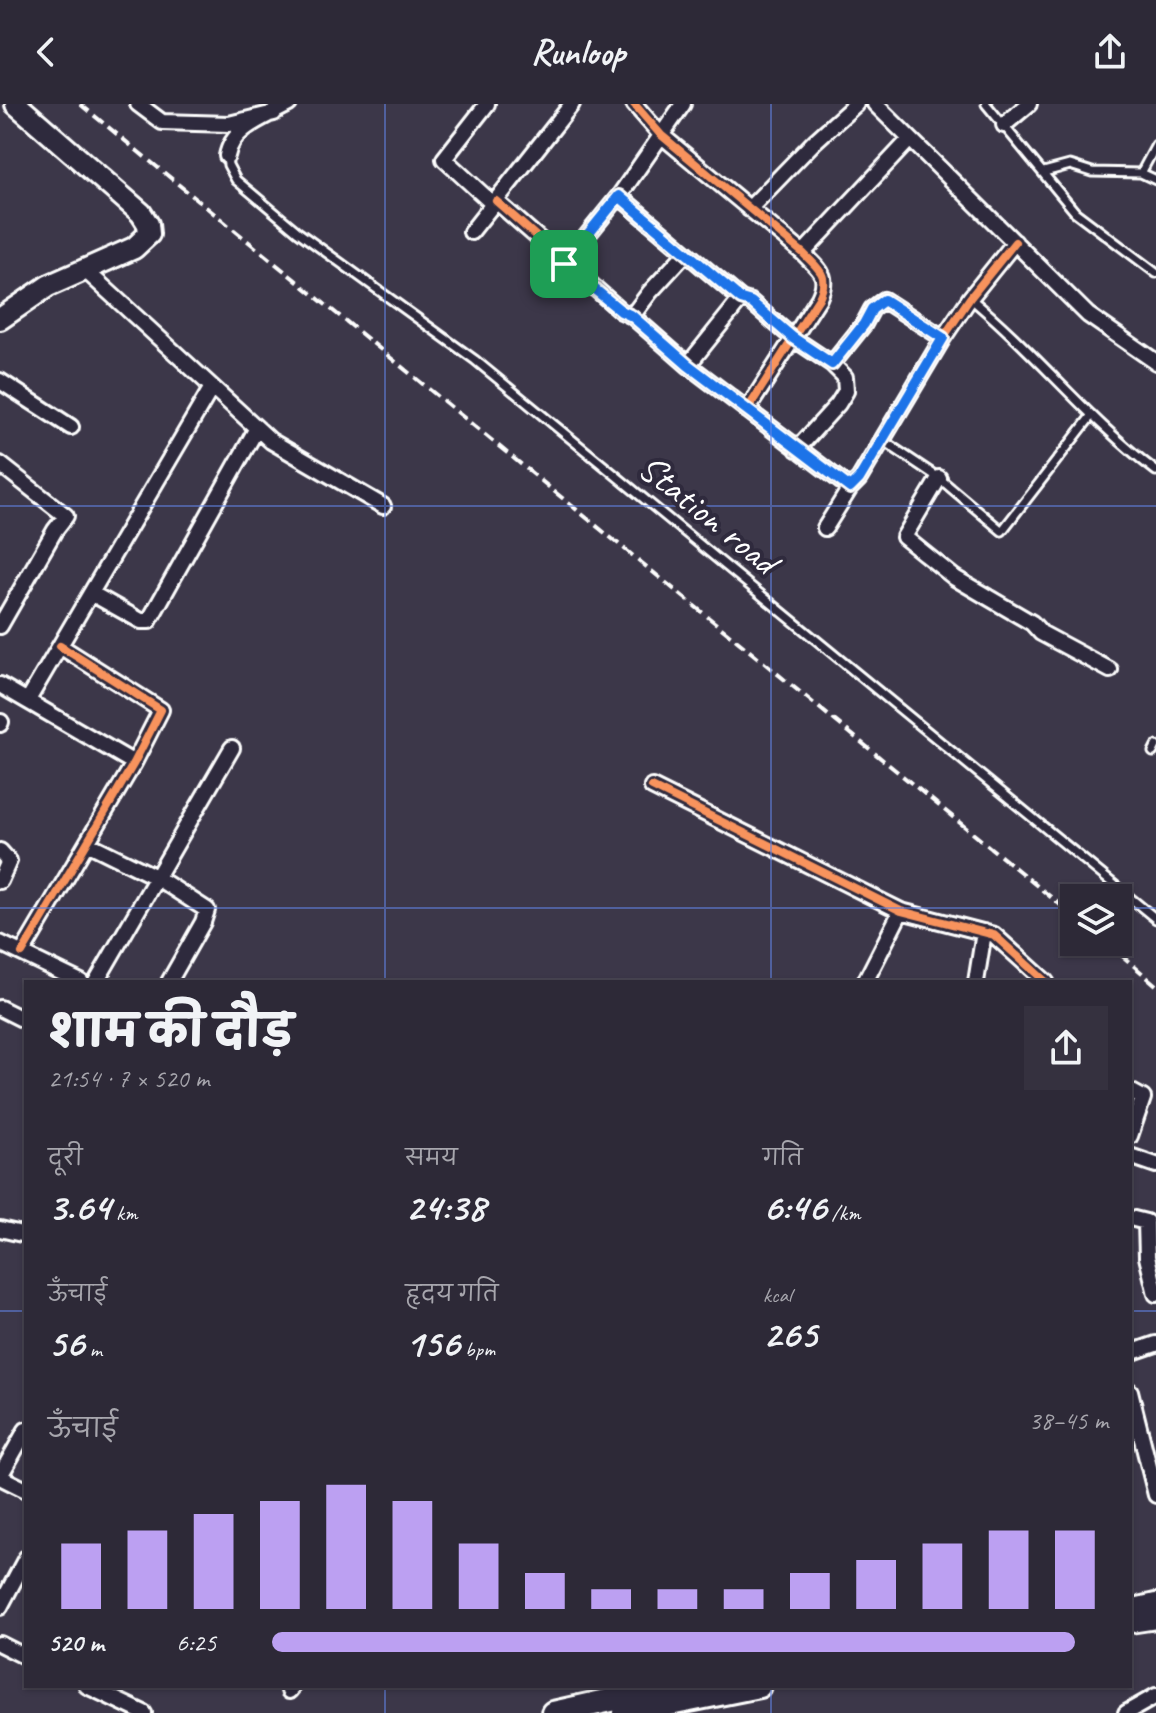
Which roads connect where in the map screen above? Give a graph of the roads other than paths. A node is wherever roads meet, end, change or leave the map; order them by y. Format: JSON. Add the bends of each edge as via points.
{"nodes":[{"id":1,"x":16,"y":104,"type":"edge"},
{"id":2,"x":138,"y":104,"type":"edge"},
{"id":3,"x":289,"y":104,"type":"edge"},
{"id":4,"x":487,"y":104,"type":"edge"},
{"id":5,"x":572,"y":104,"type":"edge"},
{"id":6,"x":634,"y":104,"type":"edge"},
{"id":7,"x":683,"y":104,"type":"edge"},
{"id":8,"x":856,"y":104,"type":"edge"},
{"id":9,"x":875,"y":104,"type":"edge"},
{"id":10,"x":986,"y":104,"type":"edge"},
{"id":11,"x":1029,"y":104,"type":"edge"},
{"id":12,"x":274,"y":113,"type":"junction"},
{"id":13,"x":1004,"y":125,"type":"junction"},
{"id":14,"x":661,"y":135,"type":"junction"},
{"id":15,"x":910,"y":139,"type":"junction"},
{"id":16,"x":1156,"y":145,"type":"edge"},
{"id":17,"x":227,"y":156,"type":"joint"},
{"id":18,"x":1044,"y":172,"type":"junction"},
{"id":19,"x":1141,"y":173,"type":"junction"},
{"id":20,"x":1156,"y":180,"type":"edge"},
{"id":21,"x":619,"y":196,"type":"junction"},
{"id":22,"x":495,"y":202,"type":"junction"},
{"id":23,"x":749,"y":209,"type":"junction"},
{"id":24,"x":471,"y":232,"type":"dead end"},
{"id":25,"x":1015,"y":242,"type":"junction"},
{"id":26,"x":803,"y":253,"type":"junction"},
{"id":27,"x":685,"y":254,"type":"junction"},
{"id":28,"x":564,"y":264,"type":"junction"},
{"id":29,"x":85,"y":270,"type":"junction"},
{"id":30,"x":1156,"y":273,"type":"edge"},
{"id":31,"x":970,"y":298,"type":"junction"},
{"id":32,"x":741,"y":299,"type":"junction"},
{"id":33,"x":632,"y":316,"type":"junction"},
{"id":34,"x":0,"y":319,"type":"edge"},
{"id":35,"x":793,"y":338,"type":"junction"},
{"id":36,"x":943,"y":338,"type":"junction"},
{"id":37,"x":1156,"y":362,"type":"edge"},
{"id":38,"x":832,"y":364,"type":"junction"},
{"id":39,"x":688,"y":365,"type":"junction"},
{"id":40,"x":0,"y":381,"type":"edge"},
{"id":41,"x":212,"y":387,"type":"junction"},
{"id":42,"x":747,"y":410,"type":"junction"},
{"id":43,"x":1092,"y":415,"type":"junction"},
{"id":44,"x":71,"y":427,"type":"dead end"},
{"id":45,"x":257,"y":428,"type":"junction"},
{"id":46,"x":882,"y":440,"type":"junction"},
{"id":47,"x":797,"y":449,"type":"junction"},
{"id":48,"x":0,"y":464,"type":"edge"},
{"id":49,"x":1156,"y":471,"type":"edge"},
{"id":50,"x":939,"y":478,"type":"junction"},
{"id":51,"x":850,"y":488,"type":"junction"},
{"id":52,"x":383,"y":506,"type":"dead end"},
{"id":53,"x":825,"y":528,"type":"dead end"},
{"id":54,"x":91,"y":593,"type":"junction"},
{"id":55,"x":0,"y":626,"type":"edge"},
{"id":56,"x":60,"y":646,"type":"junction"},
{"id":57,"x":1110,"y":670,"type":"dead end"},
{"id":58,"x":0,"y":685,"type":"edge"},
{"id":59,"x":28,"y":700,"type":"junction"},
{"id":60,"x":232,"y":748,"type":"dead end"},
{"id":61,"x":134,"y":763,"type":"junction"},
{"id":62,"x":652,"y":787,"type":"dead end"},
{"id":63,"x":87,"y":843,"type":"junction"},
{"id":64,"x":0,"y":851,"type":"edge"},
{"id":65,"x":156,"y":877,"type":"junction"},
{"id":66,"x":0,"y":881,"type":"edge"},
{"id":67,"x":901,"y":911,"type":"junction"},
{"id":68,"x":1156,"y":919,"type":"edge"},
{"id":69,"x":984,"y":932,"type":"junction"},
{"id":70,"x":0,"y":943,"type":"edge"},
{"id":71,"x":22,"y":953,"type":"junction"},
{"id":72,"x":77,"y":980,"type":"edge"},
{"id":73,"x":97,"y":980,"type":"edge"},
{"id":74,"x":170,"y":980,"type":"edge"},
{"id":75,"x":866,"y":980,"type":"edge"},
{"id":76,"x":976,"y":980,"type":"edge"},
{"id":77,"x":1044,"y":980,"type":"edge"},
{"id":78,"x":0,"y":1008,"type":"edge"},
{"id":79,"x":24,"y":1020,"type":"edge"},
{"id":80,"x":1132,"y":1092,"type":"edge"},
{"id":81,"x":1132,"y":1130,"type":"edge"},
{"id":82,"x":1132,"y":1157,"type":"edge"},
{"id":83,"x":1156,"y":1165,"type":"edge"},
{"id":84,"x":1132,"y":1218,"type":"edge"},
{"id":85,"x":0,"y":1229,"type":"edge"},
{"id":86,"x":24,"y":1235,"type":"edge"},
{"id":87,"x":1156,"y":1294,"type":"edge"},
{"id":88,"x":1156,"y":1344,"type":"edge"},
{"id":89,"x":1132,"y":1352,"type":"edge"},
{"id":90,"x":1132,"y":1399,"type":"edge"},
{"id":91,"x":24,"y":1434,"type":"edge"},
{"id":92,"x":0,"y":1477,"type":"edge"},
{"id":93,"x":24,"y":1489,"type":"edge"},
{"id":94,"x":1156,"y":1495,"type":"edge"},
{"id":95,"x":24,"y":1562,"type":"edge"},
{"id":96,"x":1156,"y":1595,"type":"edge"},
{"id":97,"x":1132,"y":1600,"type":"edge"},
{"id":98,"x":1156,"y":1605,"type":"edge"},
{"id":99,"x":0,"y":1607,"type":"edge"},
{"id":100,"x":1132,"y":1611,"type":"edge"},
{"id":101,"x":1156,"y":1618,"type":"edge"},
{"id":102,"x":1132,"y":1622,"type":"edge"},
{"id":103,"x":0,"y":1644,"type":"edge"},
{"id":104,"x":24,"y":1656,"type":"edge"},
{"id":105,"x":91,"y":1688,"type":"edge"},
{"id":106,"x":727,"y":1688,"type":"edge"},
{"id":107,"x":680,"y":1691,"type":"edge"},
{"id":108,"x":1156,"y":1696,"type":"edge"},
{"id":109,"x":144,"y":1713,"type":"edge"},
{"id":110,"x":553,"y":1713,"type":"edge"},
{"id":111,"x":625,"y":1713,"type":"edge"},
{"id":112,"x":1126,"y":1713,"type":"edge"}],
"edges":[{"from":1,"to":29,"type":"street","via":[[148,224],[149,234],[134,248]]},
{"from":2,"to":12,"type":"street","via":[[162,122],[229,124]]},
{"from":3,"to":12,"type":"street"},
{"from":4,"to":22,"type":"street","via":[[444,159]]},
{"from":5,"to":22,"type":"street"},
{"from":6,"to":14,"type":"street"},
{"from":7,"to":14,"type":"street"},
{"from":8,"to":23,"type":"street"},
{"from":9,"to":15,"type":"street"},
{"from":10,"to":13,"type":"lane"},
{"from":11,"to":13,"type":"street"},
{"from":12,"to":17,"type":"street","via":[[235,136]]},
{"from":13,"to":18,"type":"lane"},
{"from":14,"to":21,"type":"street"},
{"from":14,"to":23,"type":"street"},
{"from":15,"to":25,"type":"street"},
{"from":15,"to":26,"type":"street"},
{"from":16,"to":19,"type":"lane"},
{"from":17,"to":68,"type":"lane","name":"Station road","via":[[236,180],[298,232],[475,360]]},
{"from":18,"to":19,"type":"lane","via":[[1070,165],[1092,172]]},
{"from":18,"to":30,"type":"lane","via":[[1075,212]]},
{"from":19,"to":20,"type":"lane"},
{"from":21,"to":27,"type":"street"},
{"from":21,"to":28,"type":"street"},
{"from":22,"to":24,"type":"street"},
{"from":22,"to":28,"type":"street"},
{"from":23,"to":26,"type":"street"},
{"from":25,"to":31,"type":"street"},
{"from":25,"to":37,"type":"street","via":[[1088,315]]},
{"from":26,"to":35,"type":"street","via":[[821,271],[824,286]]},
{"from":27,"to":32,"type":"street"},
{"from":27,"to":33,"type":"street"},
{"from":28,"to":33,"type":"street"},
{"from":29,"to":34,"type":"street","via":[[48,286]]},
{"from":29,"to":41,"type":"street"},
{"from":31,"to":36,"type":"street"},
{"from":31,"to":43,"type":"lane"},
{"from":32,"to":35,"type":"street"},
{"from":32,"to":39,"type":"street"},
{"from":33,"to":39,"type":"street"},
{"from":35,"to":38,"type":"street"},
{"from":35,"to":42,"type":"street"},
{"from":36,"to":38,"type":"street","via":[[884,300]]},
{"from":36,"to":46,"type":"street"},
{"from":38,"to":47,"type":"street","via":[[845,377],[846,391]]},
{"from":39,"to":42,"type":"street"},
{"from":40,"to":44,"type":"street"},
{"from":41,"to":45,"type":"street"},
{"from":41,"to":54,"type":"street"},
{"from":42,"to":47,"type":"street"},
{"from":43,"to":49,"type":"lane"},
{"from":43,"to":50,"type":"lane","via":[[1002,531]]},
{"from":45,"to":52,"type":"street"},
{"from":45,"to":54,"type":"street","via":[[149,621]]},
{"from":46,"to":50,"type":"lane"},
{"from":46,"to":51,"type":"street"},
{"from":47,"to":51,"type":"street"},
{"from":48,"to":55,"type":"street","via":[[66,516]]},
{"from":50,"to":57,"type":"street","via":[[904,537],[955,578]]},
{"from":51,"to":53,"type":"street"},
{"from":54,"to":56,"type":"street"},
{"from":56,"to":59,"type":"street"},
{"from":56,"to":61,"type":"street","via":[[161,710]]},
{"from":58,"to":59,"type":"street"},
{"from":59,"to":61,"type":"street"},
{"from":60,"to":65,"type":"street"},
{"from":61,"to":63,"type":"street"},
{"from":62,"to":67,"type":"street"},
{"from":63,"to":65,"type":"street"},
{"from":63,"to":71,"type":"street"},
{"from":64,"to":66,"type":"street","via":[[9,861]]},
{"from":65,"to":73,"type":"street"},
{"from":65,"to":74,"type":"street","via":[[207,910]]},
{"from":67,"to":69,"type":"street"},
{"from":67,"to":75,"type":"street"},
{"from":69,"to":76,"type":"street"},
{"from":69,"to":77,"type":"street"},
{"from":70,"to":71,"type":"street"},
{"from":71,"to":72,"type":"street"},
{"from":78,"to":79,"type":"street"},
{"from":80,"to":81,"type":"street","via":[[1143,1098]]},
{"from":82,"to":83,"type":"street"},
{"from":84,"to":87,"type":"street","via":[[1146,1222]]},
{"from":85,"to":86,"type":"street"},
{"from":88,"to":89,"type":"street"},
{"from":90,"to":94,"type":"street"},
{"from":91,"to":92,"type":"street"},
{"from":92,"to":93,"type":"street"},
{"from":95,"to":99,"type":"street"},
{"from":96,"to":97,"type":"street"},
{"from":98,"to":100,"type":"main road"},
{"from":101,"to":102,"type":"street"},
{"from":103,"to":104,"type":"street"},
{"from":105,"to":109,"type":"street"},
{"from":106,"to":107,"type":"main road"},
{"from":107,"to":110,"type":"main road"},
{"from":107,"to":111,"type":"main road"},
{"from":108,"to":112,"type":"street"}]}
